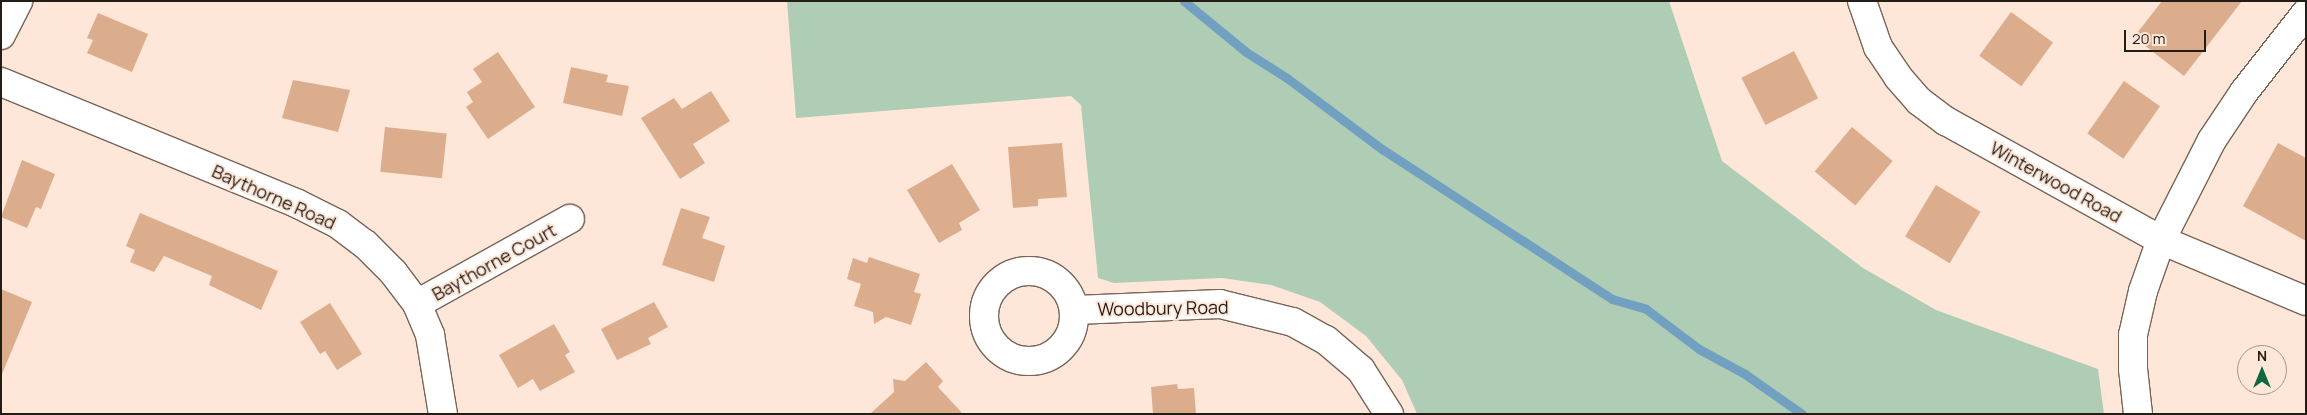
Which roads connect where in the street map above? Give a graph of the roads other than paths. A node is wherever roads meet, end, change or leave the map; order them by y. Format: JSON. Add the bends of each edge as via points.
{"nodes":[{"id":1,"x":18,"y":1,"type":"edge"},
{"id":2,"x":1862,"y":1,"type":"edge"},
{"id":3,"x":2306,"y":14,"type":"edge"},
{"id":4,"x":1,"y":35,"type":"edge"},
{"id":5,"x":1,"y":82,"type":"edge"},
{"id":6,"x":570,"y":219,"type":"dead end"},
{"id":7,"x":2161,"y":240,"type":"junction"},
{"id":8,"x":2306,"y":301,"type":"edge"},
{"id":9,"x":417,"y":304,"type":"junction"},
{"id":10,"x":1075,"y":310,"type":"dead end"},
{"id":11,"x":443,"y":414,"type":"edge"},
{"id":12,"x":1389,"y":414,"type":"edge"},
{"id":13,"x":2138,"y":414,"type":"edge"}],
"edges":[{"from":1,"to":4,"type":"street"},
{"from":2,"to":7,"type":"street","name":"Winterwood Road","via":[[1878,47],[1919,101],[1946,120]]},
{"from":3,"to":7,"type":"street","via":[[2244,92],[2212,140]]},
{"from":5,"to":9,"type":"street","name":"Baythorne Road","via":[[296,203],[338,224],[365,244],[393,272]]},
{"from":6,"to":9,"type":"street","name":"Baythorne Court"},
{"from":7,"to":8,"type":"street","name":"Winterwood Road"},
{"from":7,"to":13,"type":"street","via":[[2143,291],[2134,335],[2133,369]]},
{"from":9,"to":11,"type":"street","name":"Baythorne Road","via":[[430,335]]},
{"from":10,"to":12,"type":"street","name":"Woodbury Road","via":[[1220,304],[1293,322],[1326,340],[1360,370]]}]}
